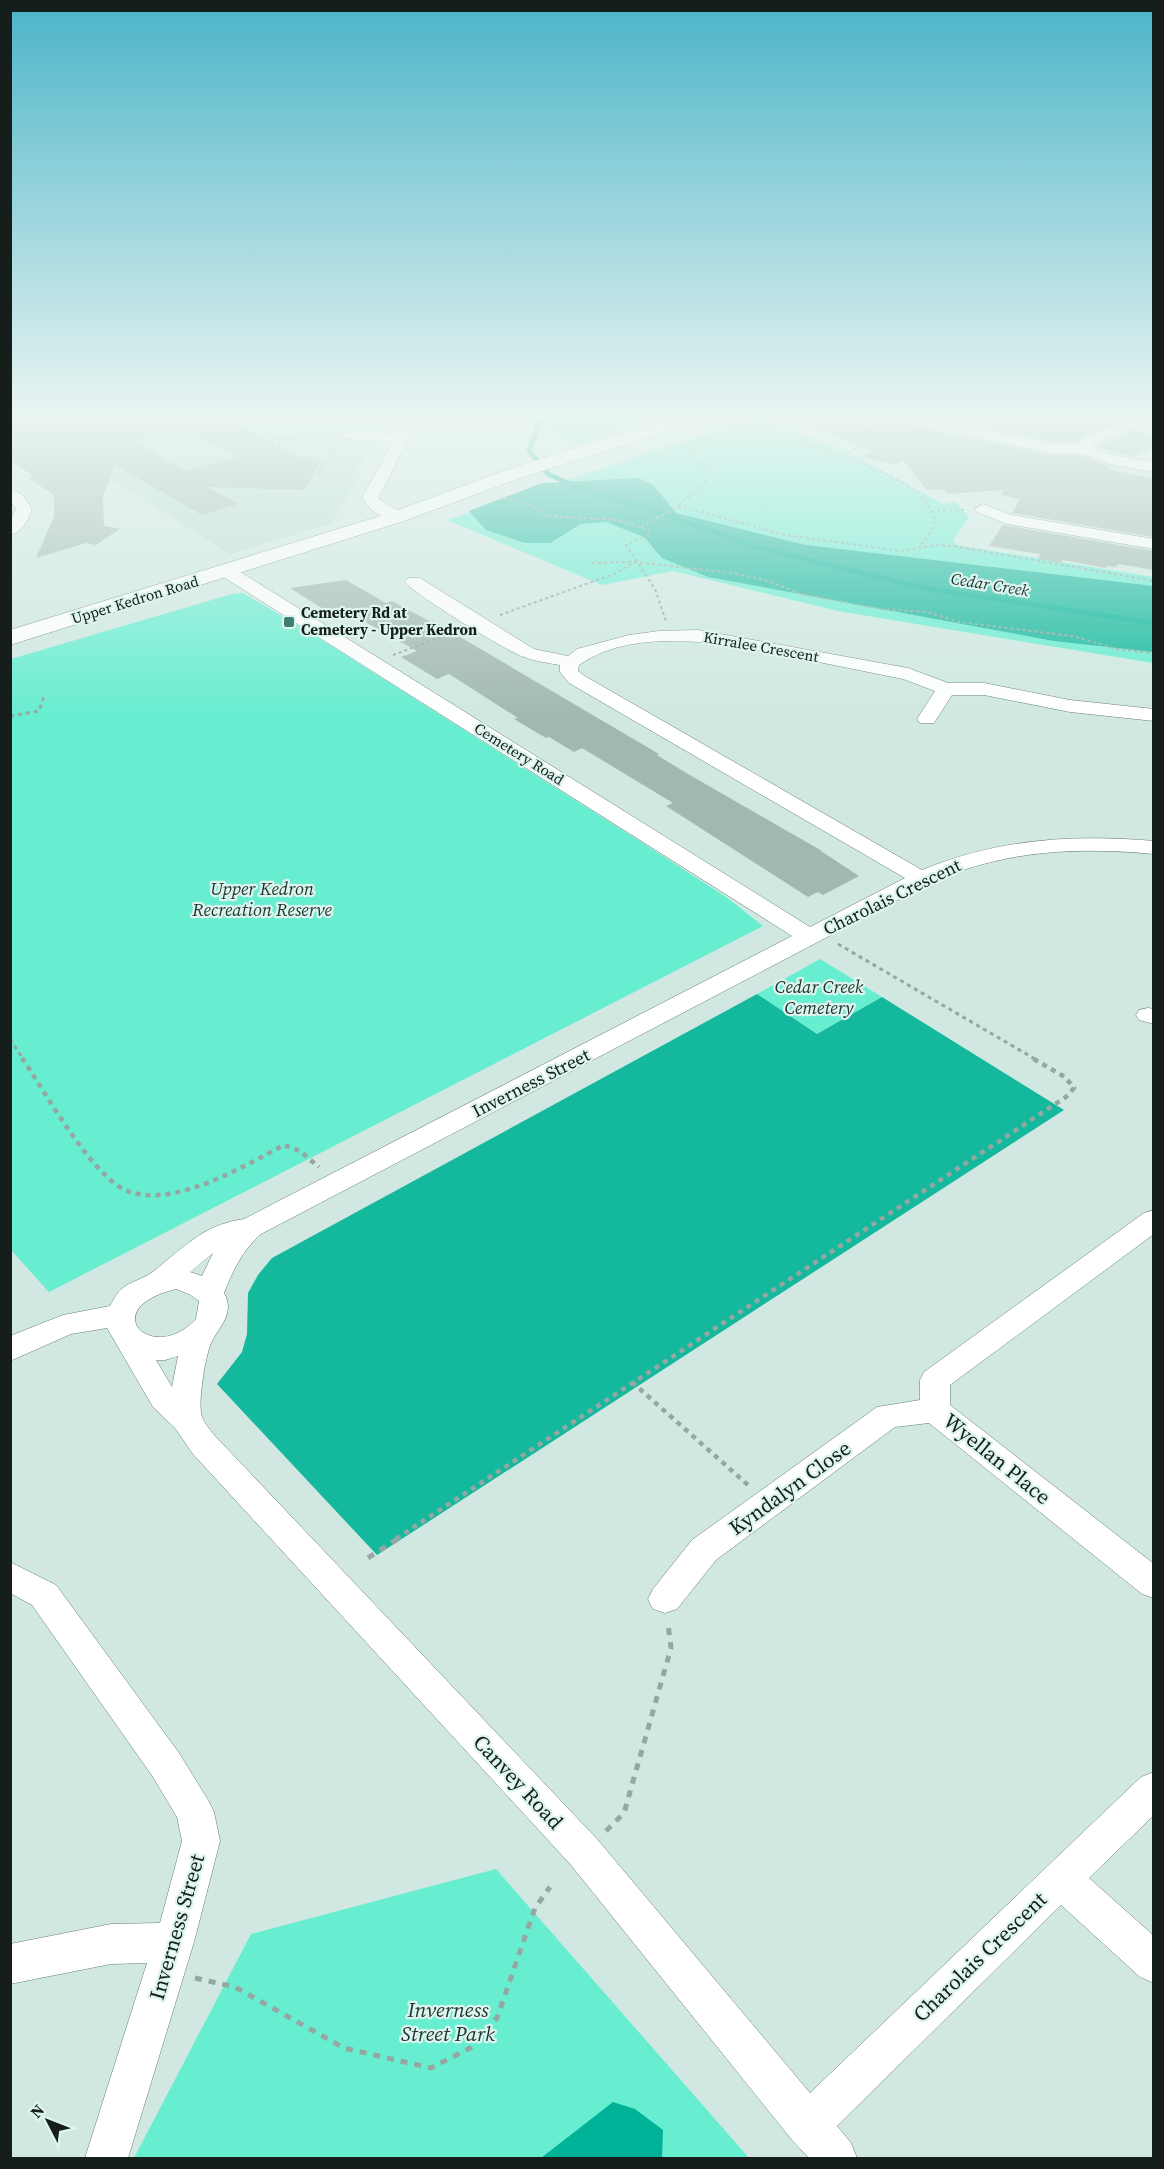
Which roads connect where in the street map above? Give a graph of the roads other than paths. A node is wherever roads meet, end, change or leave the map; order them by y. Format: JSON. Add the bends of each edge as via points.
{"nodes":[{"id":1,"x":22,"y":515,"type":"edge"},
{"id":2,"x":394,"y":515,"type":"edge"},
{"id":3,"x":402,"y":515,"type":"edge"},
{"id":4,"x":998,"y":515,"type":"edge"},
{"id":5,"x":397,"y":517,"type":"junction"},
{"id":6,"x":10,"y":530,"type":"edge"},
{"id":7,"x":1154,"y":544,"type":"edge"},
{"id":8,"x":228,"y":572,"type":"junction"},
{"id":9,"x":414,"y":582,"type":"dead end"},
{"id":10,"x":10,"y":638,"type":"edge"},
{"id":11,"x":571,"y":662,"type":"junction"},
{"id":12,"x":946,"y":688,"type":"junction"},
{"id":13,"x":1154,"y":715,"type":"edge"},
{"id":14,"x":927,"y":719,"type":"dead end"},
{"id":15,"x":1154,"y":848,"type":"edge"},
{"id":16,"x":921,"y":878,"type":"junction"},
{"id":17,"x":809,"y":938,"type":"junction"},
{"id":18,"x":1154,"y":1220,"type":"edge"},
{"id":19,"x":251,"y":1227,"type":"junction"},
{"id":20,"x":160,"y":1281,"type":"junction"},
{"id":21,"x":209,"y":1293,"type":"junction"},
{"id":22,"x":119,"y":1316,"type":"junction"},
{"id":23,"x":198,"y":1335,"type":"junction"},
{"id":24,"x":133,"y":1343,"type":"junction"},
{"id":25,"x":10,"y":1350,"type":"edge"},
{"id":26,"x":935,"y":1410,"type":"junction"},
{"id":27,"x":186,"y":1419,"type":"junction"},
{"id":28,"x":10,"y":1576,"type":"edge"},
{"id":29,"x":1154,"y":1584,"type":"edge"},
{"id":30,"x":665,"y":1599,"type":"road end"},
{"id":31,"x":1154,"y":1789,"type":"edge"},
{"id":32,"x":1061,"y":1879,"type":"junction"},
{"id":33,"x":170,"y":1956,"type":"junction"},
{"id":34,"x":1154,"y":1963,"type":"edge"},
{"id":35,"x":10,"y":1964,"type":"edge"},
{"id":36,"x":807,"y":2125,"type":"junction"},
{"id":37,"x":107,"y":2158,"type":"edge"},
{"id":38,"x":836,"y":2158,"type":"edge"}],
"edges":[{"from":1,"to":6,"type":"street"},
{"from":2,"to":5,"type":"street"},
{"from":3,"to":5,"type":"main road","name":"Upper Kedron Road"},
{"from":4,"to":7,"type":"street"},
{"from":5,"to":8,"type":"main road","name":"Upper Kedron Road"},
{"from":8,"to":10,"type":"main road","name":"Upper Kedron Road"},
{"from":8,"to":17,"type":"street","name":"Cemetery Road"},
{"from":9,"to":11,"type":"street","via":[[535,656]]},
{"from":11,"to":12,"type":"street","name":"Kirralee Crescent","via":[[584,653],[611,645],[672,635],[704,636],[918,676]]},
{"from":11,"to":16,"type":"street","via":[[569,672],[576,680]]},
{"from":12,"to":13,"type":"street","name":"Kirralee Crescent","via":[[984,689],[1070,706]]},
{"from":12,"to":14,"type":"street"},
{"from":15,"to":16,"type":"street","name":"Charolais Crescent","via":[[1090,843],[1017,848],[973,858]]},
{"from":16,"to":17,"type":"street","name":"Charolais Crescent"},
{"from":17,"to":19,"type":"street","name":"Inverness Street"},
{"from":18,"to":26,"type":"street","name":"Wyellan Place","via":[[935,1380]]},
{"from":19,"to":20,"type":"street","name":"Inverness Street","via":[[225,1232],[211,1240]]},
{"from":19,"to":21,"type":"street","name":"Inverness Street","via":[[226,1252]]},
{"from":20,"to":21,"type":"street","via":[[193,1282]]},
{"from":20,"to":22,"type":"street","via":[[130,1296]]},
{"from":21,"to":23,"type":"street","via":[[214,1304],[213,1316]]},
{"from":22,"to":24,"type":"street","via":[[118,1324]]},
{"from":22,"to":25,"type":"street","via":[[60,1325]]},
{"from":23,"to":24,"type":"street","via":[[165,1348]]},
{"from":23,"to":27,"type":"street","via":[[189,1365]]},
{"from":24,"to":27,"type":"street","name":"Canvey Road","via":[[164,1399]]},
{"from":26,"to":29,"type":"street","name":"Wyellan Place"},
{"from":26,"to":30,"type":"street","name":"Kyndalyn Close","via":[[888,1416],[704,1550]]},
{"from":27,"to":36,"type":"street","name":"Canvey Road","via":[[204,1445],[584,1852]]},
{"from":28,"to":33,"type":"street","name":"Inverness Street","via":[[44,1595],[166,1765],[195,1812],[201,1841]]},
{"from":31,"to":32,"type":"street","name":"Charolais Crescent"},
{"from":32,"to":34,"type":"street"},
{"from":32,"to":36,"type":"street","name":"Charolais Crescent"},
{"from":33,"to":35,"type":"street","via":[[111,1944]]},
{"from":33,"to":37,"type":"street","name":"Inverness Street"},
{"from":36,"to":38,"type":"street","name":"Canvey Road"}]}
